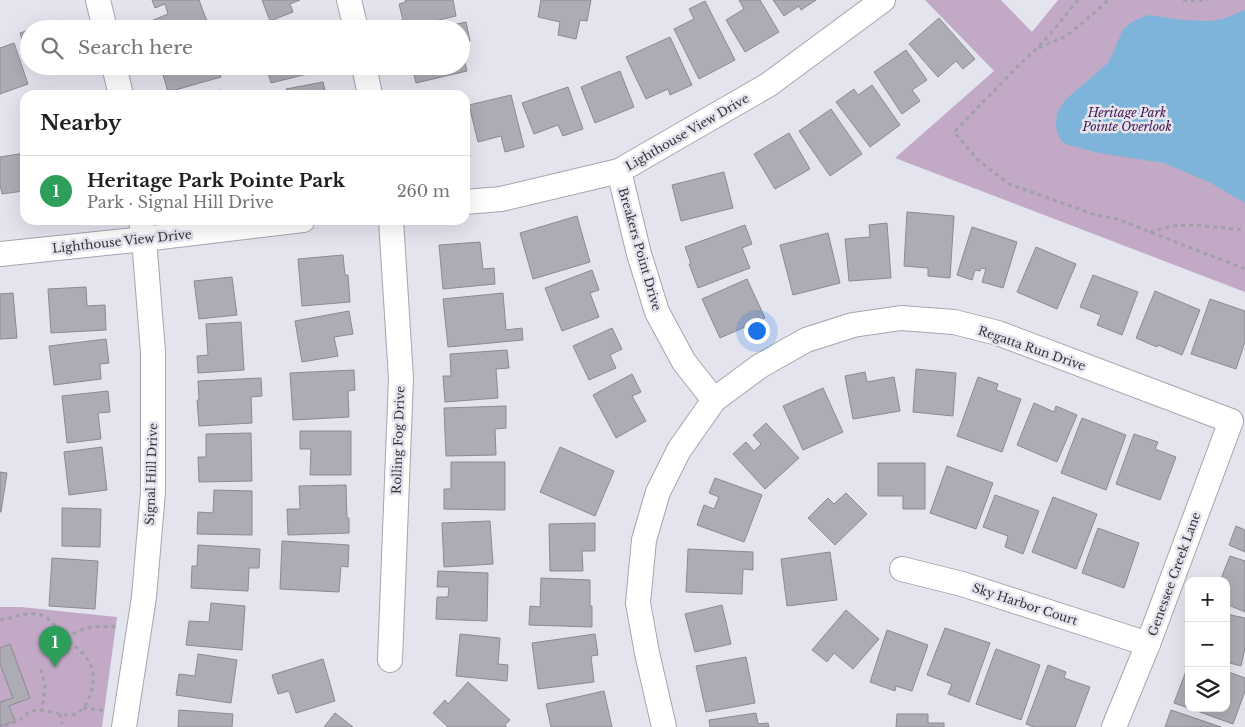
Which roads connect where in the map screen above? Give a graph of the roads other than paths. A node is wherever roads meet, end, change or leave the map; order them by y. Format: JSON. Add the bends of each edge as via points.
{"nodes":[{"id":1,"x":98,"y":0,"type":"edge"},
{"id":2,"x":350,"y":0,"type":"edge"},
{"id":3,"x":883,"y":0,"type":"edge"},
{"id":4,"x":103,"y":20,"type":"edge"},
{"id":5,"x":354,"y":20,"type":"edge"},
{"id":6,"x":116,"y":75,"type":"edge"},
{"id":7,"x":366,"y":75,"type":"edge"},
{"id":8,"x":120,"y":90,"type":"edge"},
{"id":9,"x":369,"y":90,"type":"edge"},
{"id":10,"x":619,"y":171,"type":"junction"},
{"id":11,"x":470,"y":202,"type":"edge"},
{"id":12,"x":222,"y":225,"type":"edge"},
{"id":13,"x":390,"y":225,"type":"edge"},
{"id":14,"x":142,"y":230,"type":"edge"},
{"id":15,"x":0,"y":254,"type":"edge"},
{"id":16,"x":714,"y":400,"type":"junction"},
{"id":17,"x":1231,"y":420,"type":"joint"},
{"id":18,"x":902,"y":569,"type":"dead end"},
{"id":19,"x":1148,"y":644,"type":"junction"},
{"id":20,"x":390,"y":660,"type":"dead end"},
{"id":21,"x":124,"y":727,"type":"edge"},
{"id":22,"x":664,"y":727,"type":"edge"},
{"id":23,"x":1114,"y":727,"type":"edge"}],
"edges":[{"from":1,"to":4,"type":"street"},
{"from":2,"to":5,"type":"street"},
{"from":3,"to":10,"type":"street","name":"Lighthouse View Drive","via":[[768,85]]},
{"from":6,"to":8,"type":"street"},
{"from":7,"to":9,"type":"street"},
{"from":10,"to":11,"type":"street","name":"Lighthouse View Drive","via":[[501,199]]},
{"from":10,"to":16,"type":"street","name":"Breakers Point Drive","via":[[657,312],[684,362]]},
{"from":12,"to":14,"type":"street","name":"Lighthouse View Drive"},
{"from":13,"to":20,"type":"street","name":"Rolling Fog Drive","via":[[400,378]]},
{"from":14,"to":15,"type":"street","name":"Lighthouse View Drive"},
{"from":14,"to":21,"type":"street","name":"Signal Hill Drive","via":[[153,352],[153,492],[144,597]]},
{"from":16,"to":17,"type":"street","name":"Regatta Run Drive","via":[[760,366],[806,340],[853,325],[901,318],[954,322],[998,333]]},
{"from":16,"to":22,"type":"street","name":"Regatta Run Drive","via":[[679,450],[658,492],[644,540],[638,603]]},
{"from":17,"to":19,"type":"street","name":"Genessee Creek Lane"},
{"from":18,"to":19,"type":"street","name":"Sky Harbor Court","via":[[962,584]]},
{"from":19,"to":23,"type":"street","name":"Genessee Creek Lane"}]}
